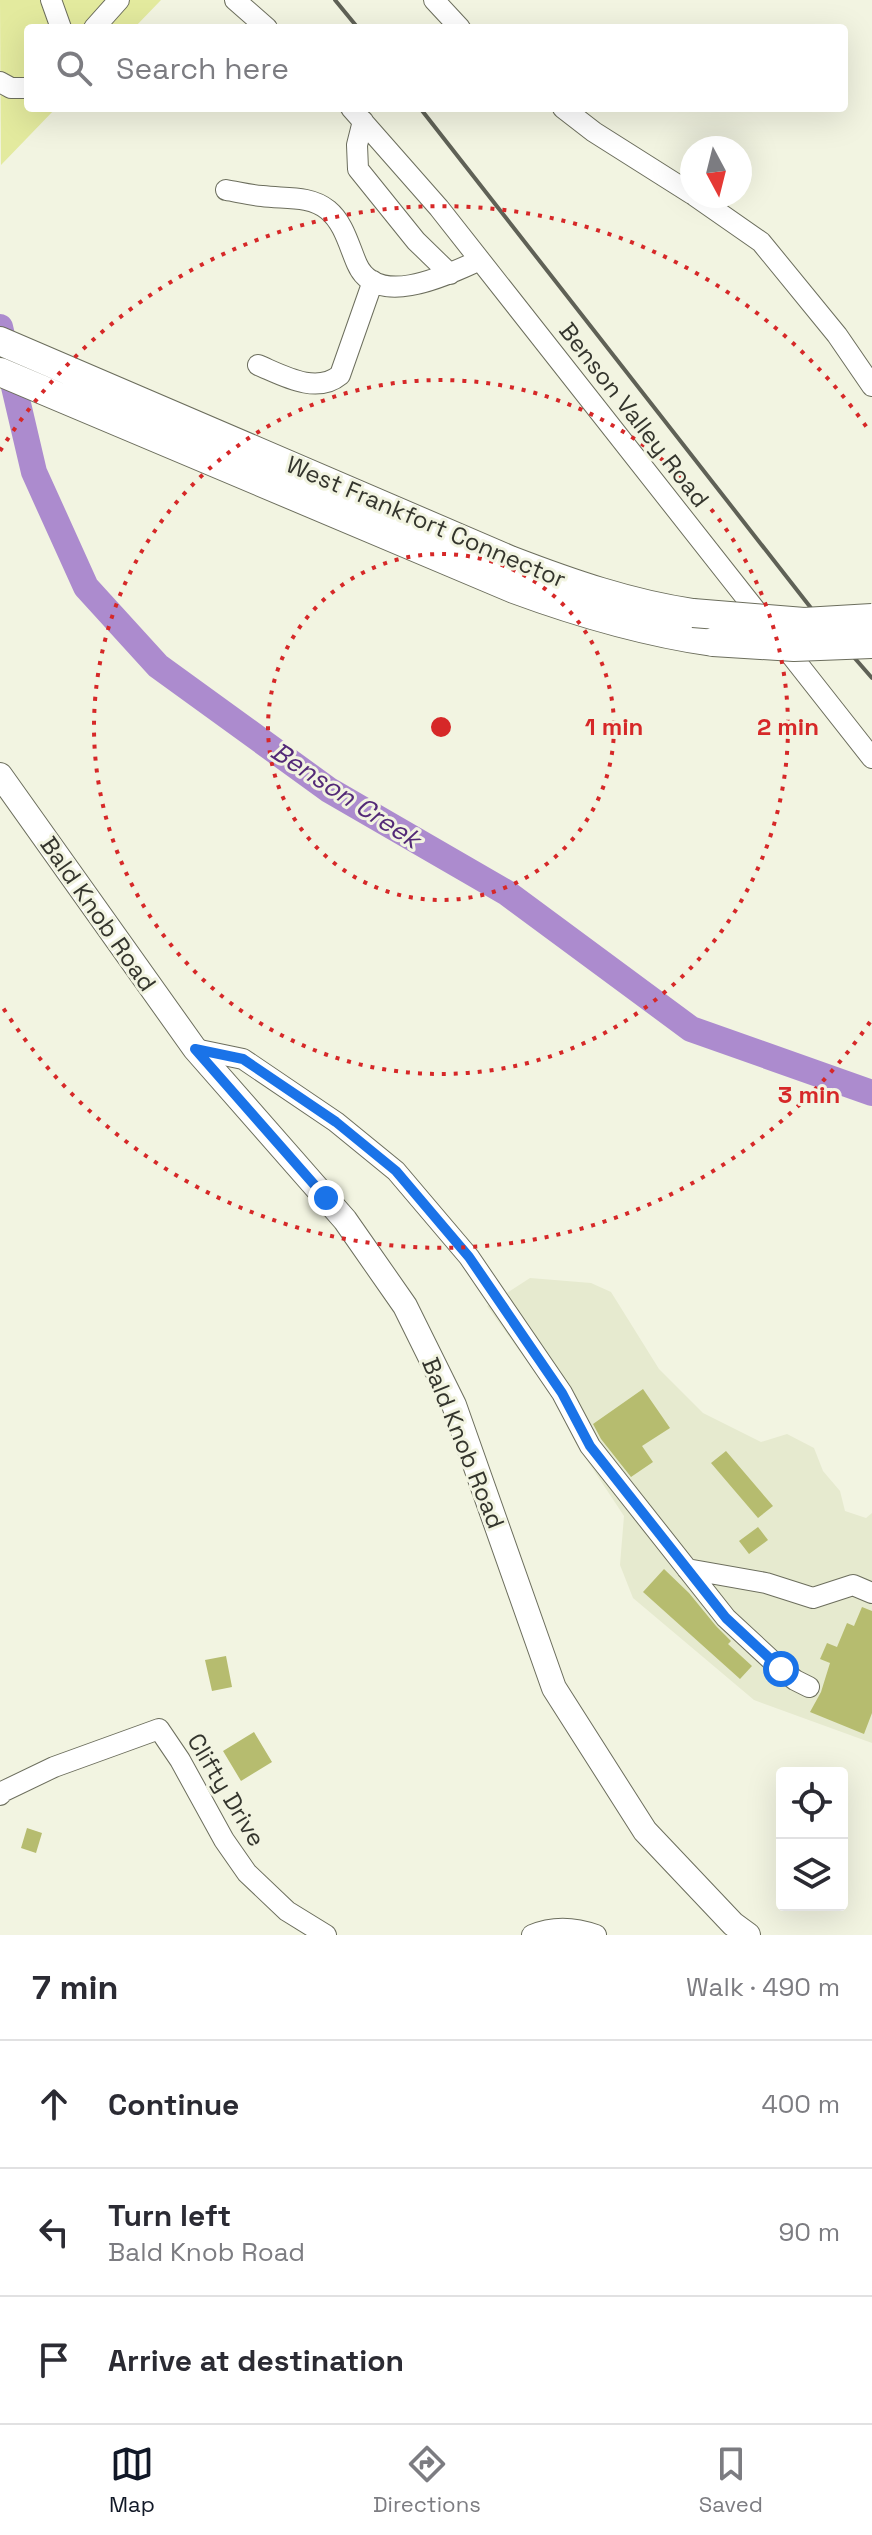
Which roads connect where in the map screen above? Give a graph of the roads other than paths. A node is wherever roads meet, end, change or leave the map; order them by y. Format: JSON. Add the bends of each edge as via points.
{"nodes":[{"id":1,"x":51,"y":0,"type":"edge"},
{"id":2,"x":119,"y":0,"type":"edge"},
{"id":3,"x":235,"y":0,"type":"edge"},
{"id":4,"x":434,"y":0,"type":"edge"},
{"id":5,"x":60,"y":24,"type":"edge"},
{"id":6,"x":98,"y":24,"type":"edge"},
{"id":7,"x":262,"y":24,"type":"edge"},
{"id":8,"x":456,"y":24,"type":"edge"},
{"id":9,"x":0,"y":82,"type":"edge"},
{"id":10,"x":24,"y":88,"type":"edge"},
{"id":11,"x":568,"y":112,"type":"edge"},
{"id":12,"x":357,"y":114,"type":"edge"},
{"id":13,"x":680,"y":187,"type":"edge"},
{"id":14,"x":226,"y":190,"type":"dead end"},
{"id":15,"x":712,"y":208,"type":"edge"},
{"id":16,"x":480,"y":260,"type":"junction"},
{"id":17,"x":450,"y":274,"type":"junction"},
{"id":18,"x":373,"y":281,"type":"junction"},
{"id":19,"x":0,"y":341,"type":"edge"},
{"id":20,"x":258,"y":365,"type":"dead end"},
{"id":21,"x":0,"y":372,"type":"edge"},
{"id":22,"x":872,"y":386,"type":"edge"},
{"id":23,"x":872,"y":618,"type":"edge"},
{"id":24,"x":872,"y":644,"type":"edge"},
{"id":25,"x":872,"y":758,"type":"edge"},
{"id":26,"x":0,"y":775,"type":"edge"},
{"id":27,"x":195,"y":1049,"type":"junction"},
{"id":28,"x":687,"y":1569,"type":"junction"},
{"id":29,"x":872,"y":1593,"type":"edge"},
{"id":30,"x":809,"y":1687,"type":"dead end"},
{"id":31,"x":0,"y":1795,"type":"edge"},
{"id":32,"x":326,"y":1935,"type":"edge"},
{"id":33,"x":532,"y":1935,"type":"edge"},
{"id":34,"x":596,"y":1935,"type":"edge"},
{"id":35,"x":748,"y":1935,"type":"edge"}],
"edges":[{"from":1,"to":5,"type":"street"},
{"from":2,"to":6,"type":"street"},
{"from":3,"to":7,"type":"street"},
{"from":4,"to":8,"type":"street"},
{"from":9,"to":10,"type":"street"},
{"from":11,"to":13,"type":"street"},
{"from":12,"to":16,"type":"street","name":"Benson Valley Road"},
{"from":12,"to":17,"type":"street","via":[[358,169]]},
{"from":14,"to":18,"type":"street","via":[[314,201],[328,210],[358,266]]},
{"from":15,"to":22,"type":"street","via":[[761,242]]},
{"from":16,"to":17,"type":"street"},
{"from":16,"to":25,"type":"street","name":"Benson Valley Road"},
{"from":17,"to":18,"type":"street","via":[[403,286]]},
{"from":18,"to":20,"type":"street","via":[[340,375],[331,382],[302,383]]},
{"from":19,"to":23,"type":"highway","name":"West Frankfort Connector","bridge":true,"via":[[591,589],[693,613],[804,622]]},
{"from":21,"to":24,"type":"highway","name":"West Frankfort Connector","bridge":true,"via":[[527,594],[632,627],[713,642]]},
{"from":26,"to":27,"type":"main road","name":"Bald Knob Road"},
{"from":27,"to":28,"type":"street","via":[[243,1059],[336,1122],[396,1171],[469,1257],[562,1393],[590,1446]]},
{"from":27,"to":35,"type":"main road","name":"Bald Knob Road","via":[[345,1220],[405,1306],[454,1405],[554,1688],[645,1831]]},
{"from":28,"to":29,"type":"street","via":[[766,1583],[813,1598],[853,1585]]},
{"from":28,"to":30,"type":"street","via":[[726,1618]]},
{"from":31,"to":32,"type":"street","name":"Clifty Drive","via":[[54,1767],[159,1729],[247,1873],[287,1911]]},
{"from":33,"to":34,"type":"street","via":[[567,1928]]}]}
